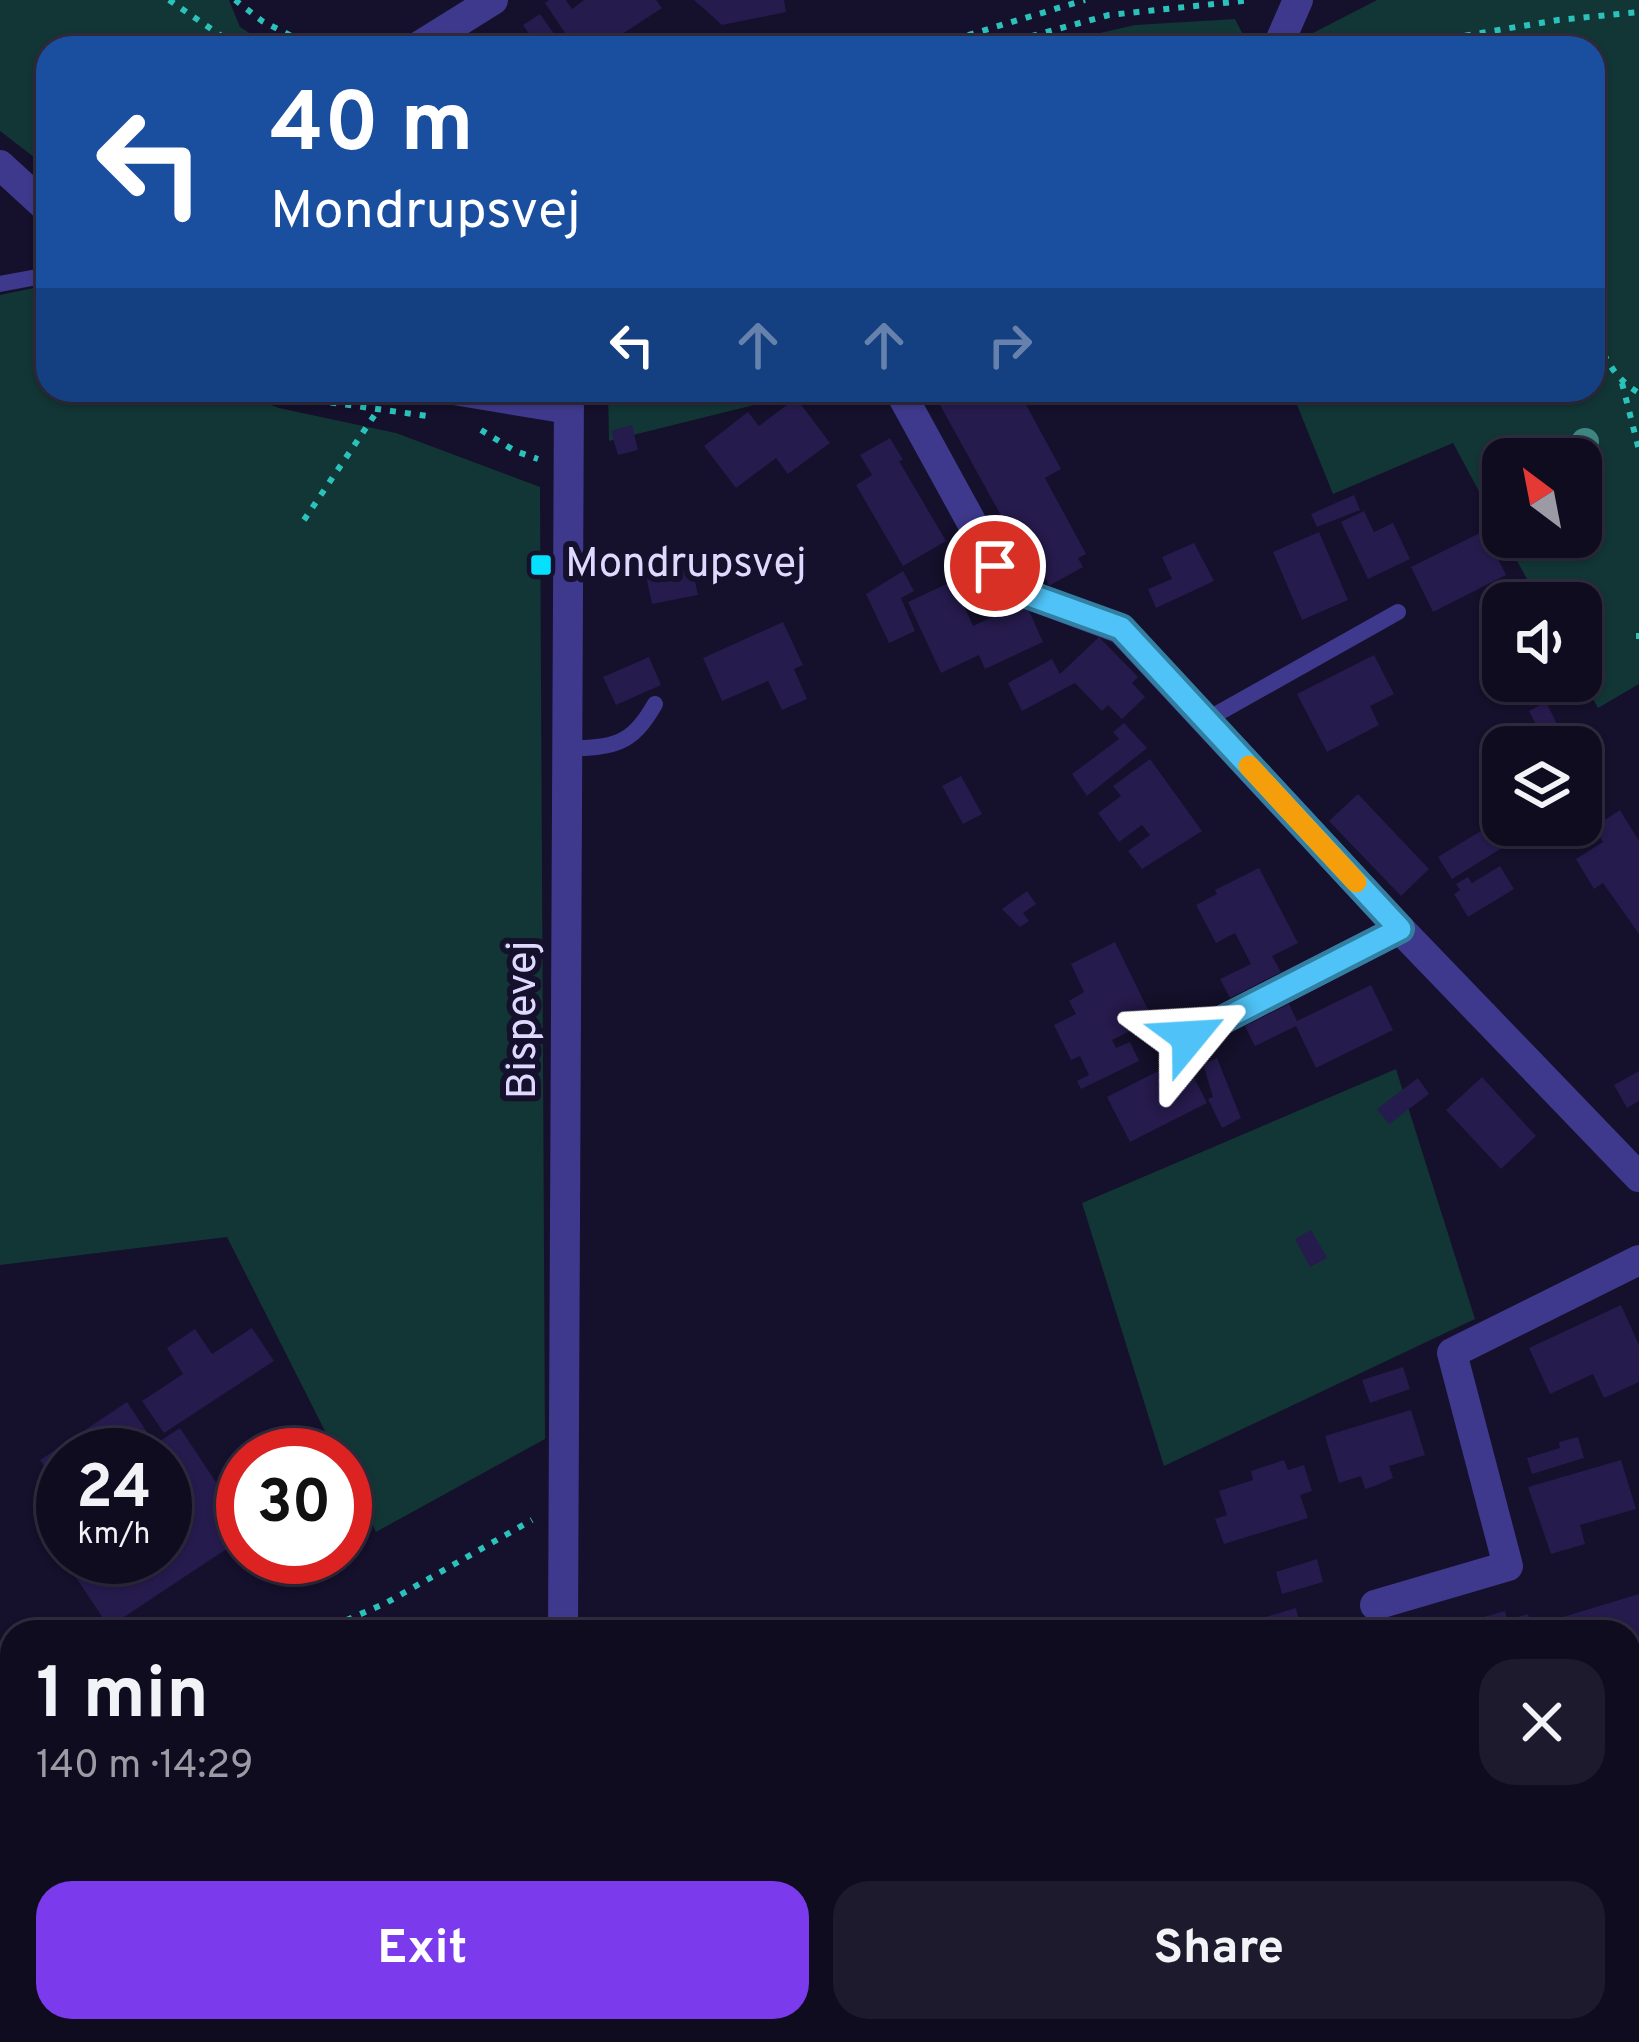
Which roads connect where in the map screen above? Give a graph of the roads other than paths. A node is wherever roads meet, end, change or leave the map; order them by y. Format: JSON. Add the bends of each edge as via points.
{"nodes":[{"id":1,"x":493,"y":0,"type":"edge"},
{"id":2,"x":1298,"y":0,"type":"edge"},
{"id":3,"x":435,"y":36,"type":"edge"},
{"id":4,"x":1282,"y":36,"type":"edge"},
{"id":5,"x":0,"y":165,"type":"edge"},
{"id":6,"x":36,"y":198,"type":"edge"},
{"id":7,"x":36,"y":277,"type":"edge"},
{"id":8,"x":0,"y":284,"type":"edge"},
{"id":9,"x":496,"y":402,"type":"edge"},
{"id":10,"x":569,"y":402,"type":"edge"},
{"id":11,"x":906,"y":402,"type":"edge"},
{"id":12,"x":448,"y":404,"type":"edge"},
{"id":13,"x":1398,"y":612,"type":"dead end"},
{"id":14,"x":655,"y":704,"type":"dead end"},
{"id":15,"x":1206,"y":720,"type":"junction"},
{"id":16,"x":566,"y":749,"type":"junction"},
{"id":17,"x":1400,"y":929,"type":"junction"},
{"id":18,"x":1189,"y":1037,"type":"dead end"},
{"id":19,"x":1639,"y":1177,"type":"edge"},
{"id":20,"x":1639,"y":1260,"type":"edge"},
{"id":21,"x":1376,"y":1605,"type":"dead end"},
{"id":22,"x":563,"y":1620,"type":"edge"}],
"edges":[{"from":1,"to":3,"type":"street"},
{"from":2,"to":4,"type":"street"},
{"from":5,"to":6,"type":"street"},
{"from":7,"to":8,"type":"lane"},
{"from":9,"to":12,"type":"street","name":"Bispevej"},
{"from":10,"to":16,"type":"street","name":"Bispevej"},
{"from":11,"to":15,"type":"street","via":[[995,566],[1024,593],[1121,628]]},
{"from":13,"to":15,"type":"lane"},
{"from":14,"to":16,"type":"lane","via":[[638,734],[606,748]]},
{"from":15,"to":17,"type":"street"},
{"from":16,"to":22,"type":"street","name":"Bispevej"},
{"from":17,"to":18,"type":"street"},
{"from":17,"to":19,"type":"street"},
{"from":20,"to":21,"type":"street","via":[[1452,1353],[1508,1566]]}]}
